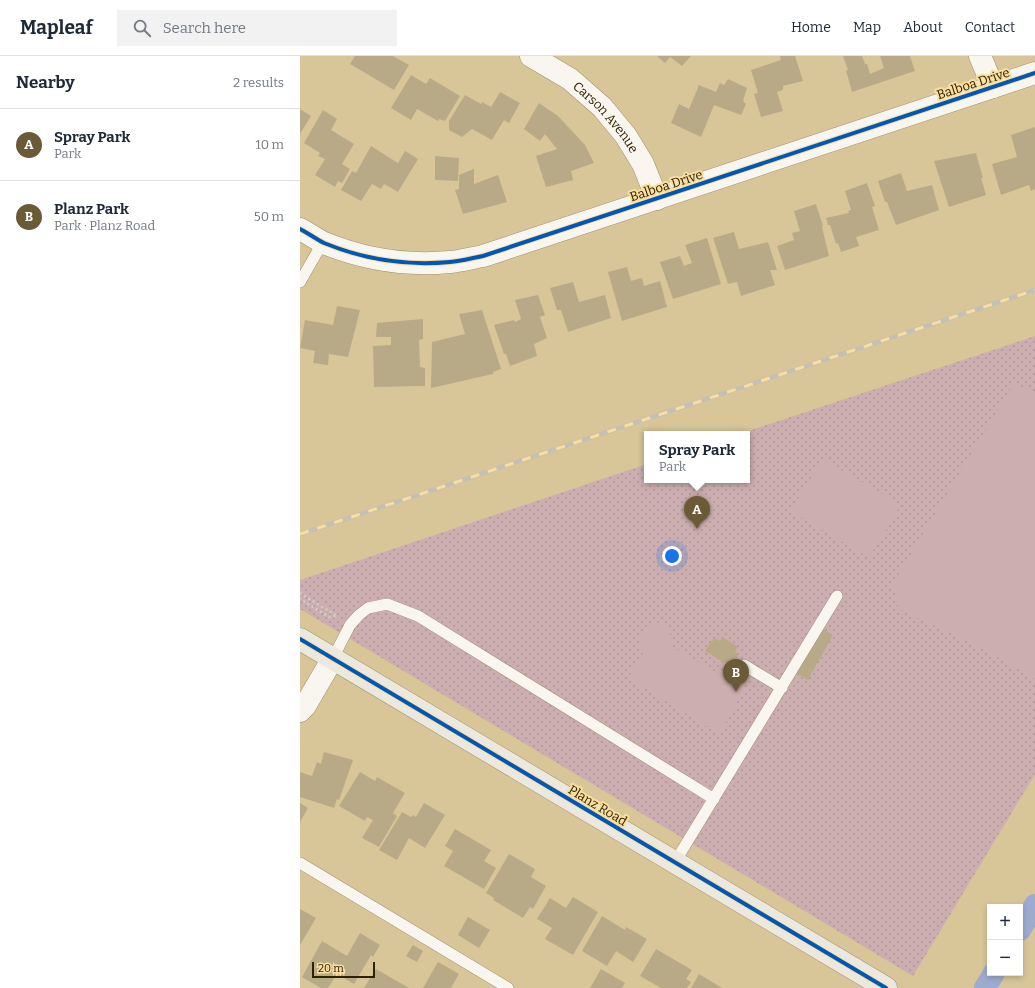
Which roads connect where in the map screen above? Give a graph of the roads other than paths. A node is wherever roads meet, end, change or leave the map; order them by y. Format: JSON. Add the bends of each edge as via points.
{"nodes":[{"id":1,"x":531,"y":56,"type":"edge"},
{"id":2,"x":980,"y":56,"type":"edge"},
{"id":3,"x":1035,"y":73,"type":"edge"},
{"id":4,"x":993,"y":87,"type":"junction"},
{"id":5,"x":657,"y":199,"type":"junction"},
{"id":6,"x":300,"y":229,"type":"edge"},
{"id":7,"x":323,"y":242,"type":"junction"},
{"id":8,"x":300,"y":282,"type":"edge"},
{"id":9,"x":837,"y":596,"type":"dead end"},
{"id":10,"x":300,"y":639,"type":"edge"},
{"id":11,"x":333,"y":658,"type":"junction"},
{"id":12,"x":744,"y":665,"type":"dead end"},
{"id":13,"x":782,"y":688,"type":"junction"},
{"id":14,"x":300,"y":711,"type":"edge"},
{"id":15,"x":714,"y":799,"type":"junction"},
{"id":16,"x":675,"y":862,"type":"junction"},
{"id":17,"x":300,"y":863,"type":"edge"},
{"id":18,"x":508,"y":988,"type":"edge"},
{"id":19,"x":886,"y":988,"type":"edge"}],
"edges":[{"from":1,"to":5,"type":"street","name":"Carson Avenue","via":[[570,79],[602,107],[626,136],[643,164]]},
{"from":2,"to":4,"type":"street"},
{"from":3,"to":4,"type":"street","name":"Balboa Drive"},
{"from":4,"to":5,"type":"street","name":"Balboa Drive"},
{"from":5,"to":7,"type":"street","name":"Balboa Drive","via":[[483,256],[450,262],[412,263],[379,259]]},
{"from":6,"to":7,"type":"street","name":"Balboa Drive"},
{"from":7,"to":8,"type":"lane"},
{"from":9,"to":13,"type":"lane"},
{"from":10,"to":11,"type":"street","name":"Planz Road"},
{"from":11,"to":14,"type":"street"},
{"from":11,"to":15,"type":"lane","via":[[358,615],[368,608],[387,604],[418,616]]},
{"from":11,"to":16,"type":"street","name":"Planz Road"},
{"from":12,"to":13,"type":"lane"},
{"from":13,"to":15,"type":"lane"},
{"from":15,"to":16,"type":"lane"},
{"from":16,"to":19,"type":"street","name":"Planz Road"},
{"from":17,"to":18,"type":"lane"}]}
